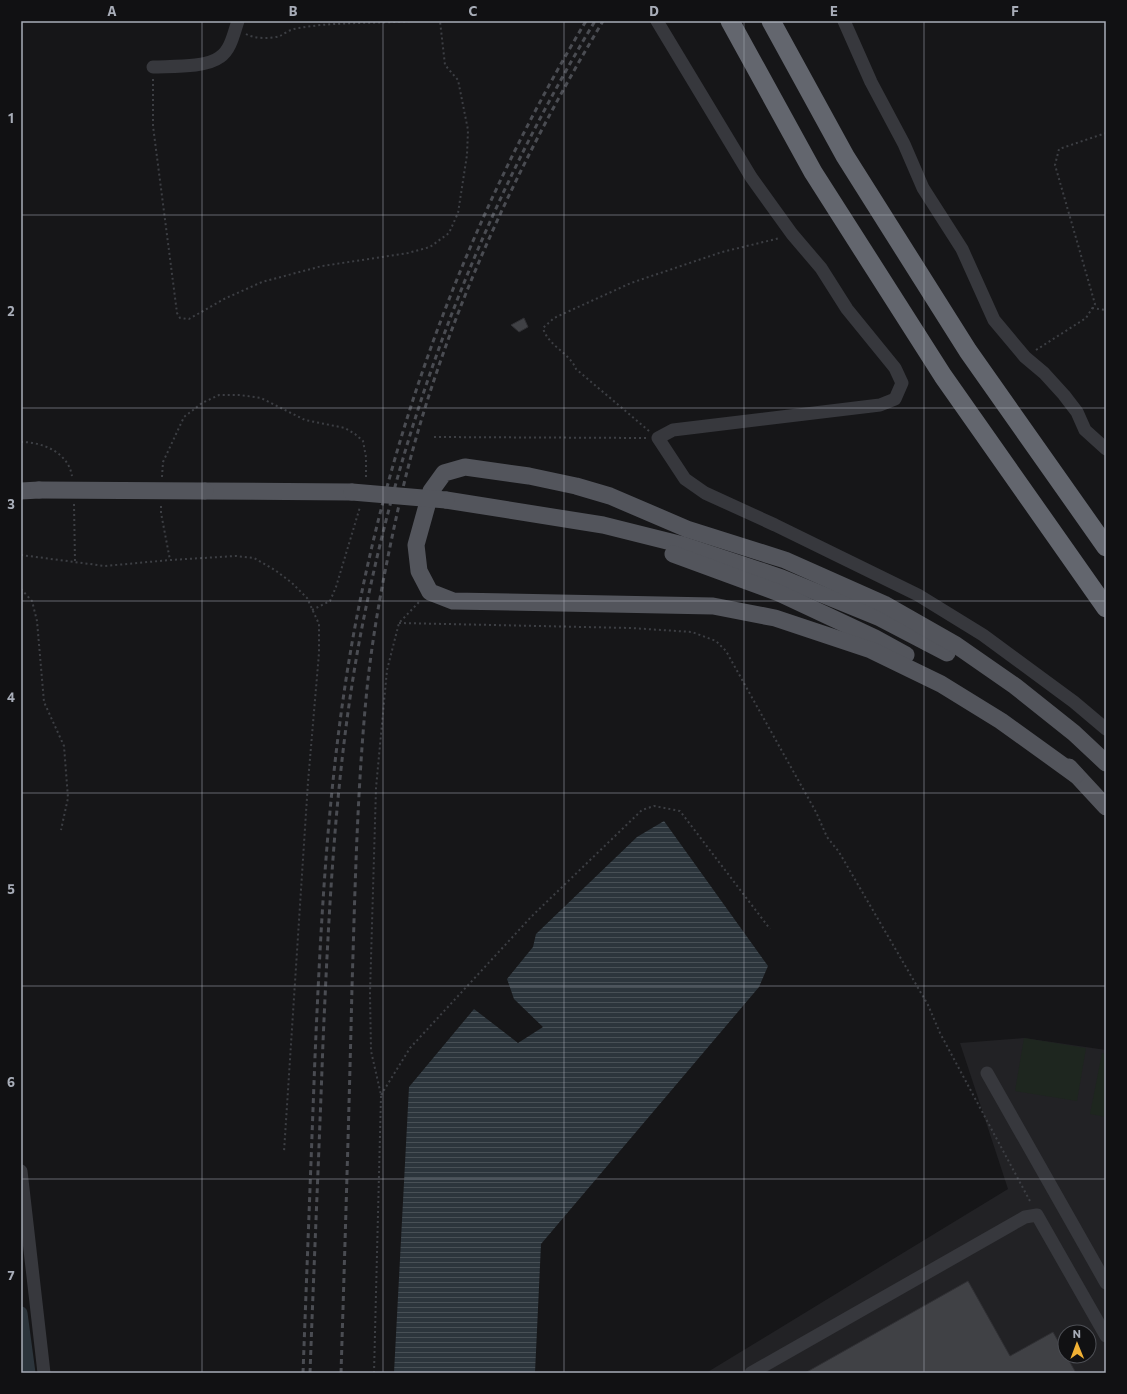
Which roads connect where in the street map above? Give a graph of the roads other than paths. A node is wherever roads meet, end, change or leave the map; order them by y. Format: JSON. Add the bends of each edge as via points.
{"nodes":[{"id":1,"x":657,"y":21,"type":"edge"},
{"id":2,"x":730,"y":21,"type":"edge"},
{"id":3,"x":771,"y":21,"type":"edge"},
{"id":4,"x":844,"y":21,"type":"edge"},
{"id":5,"x":236,"y":24,"type":"edge"},
{"id":6,"x":153,"y":67,"type":"road end"},
{"id":7,"x":1106,"y":449,"type":"edge"},
{"id":8,"x":21,"y":491,"type":"edge"},
{"id":9,"x":489,"y":506,"type":"junction"},
{"id":10,"x":1106,"y":547,"type":"edge"},
{"id":11,"x":1106,"y":608,"type":"edge"},
{"id":12,"x":1106,"y":729,"type":"edge"},
{"id":13,"x":1106,"y":763,"type":"edge"},
{"id":14,"x":1106,"y":771,"type":"edge"},
{"id":15,"x":1076,"y":775,"type":"junction"},
{"id":16,"x":1106,"y":807,"type":"edge"},
{"id":17,"x":987,"y":1073,"type":"dead end"},
{"id":18,"x":21,"y":1171,"type":"edge"},
{"id":19,"x":1106,"y":1283,"type":"edge"},
{"id":20,"x":1106,"y":1336,"type":"edge"},
{"id":21,"x":44,"y":1373,"type":"edge"},
{"id":22,"x":751,"y":1373,"type":"edge"}],
"edges":[{"from":1,"to":12,"type":"street","via":[[751,177],[792,234],[821,268],[847,308],[895,368],[902,383],[895,399],[880,405],[673,430],[658,438],[685,479],[705,493],[918,595],[983,635],[1074,702]]},
{"from":2,"to":11,"type":"highway","via":[[813,172],[942,376]]},
{"from":3,"to":10,"type":"highway","via":[[845,156],[968,351]]},
{"from":4,"to":7,"type":"street","via":[[923,188],[962,249],[994,320],[1025,357],[1044,372],[1077,412],[1085,430]]},
{"from":5,"to":6,"type":"street","via":[[228,48],[220,57],[192,65]]},
{"from":8,"to":9,"type":"main road","bridge":true,"via":[[359,492]]},
{"from":9,"to":14,"type":"main road","via":[[603,525],[683,545],[782,578],[880,618],[952,656],[1012,694],[1070,738]]},
{"from":9,"to":15,"type":"main road","via":[[679,556],[780,593],[875,638],[944,676],[1004,715],[1059,756]]},
{"from":13,"to":15,"type":"main road","via":[[1074,732],[1016,686],[956,645],[884,604],[785,560],[688,530],[610,496],[529,476],[465,466],[444,473],[431,491],[416,545],[419,571],[430,592],[453,601],[713,606],[775,618],[871,650],[941,684],[1001,721]]},
{"from":15,"to":16,"type":"main road"},
{"from":17,"to":19,"type":"street"},
{"from":18,"to":21,"type":"street"},
{"from":20,"to":22,"type":"street","via":[[1037,1214],[1025,1217]]}]}
